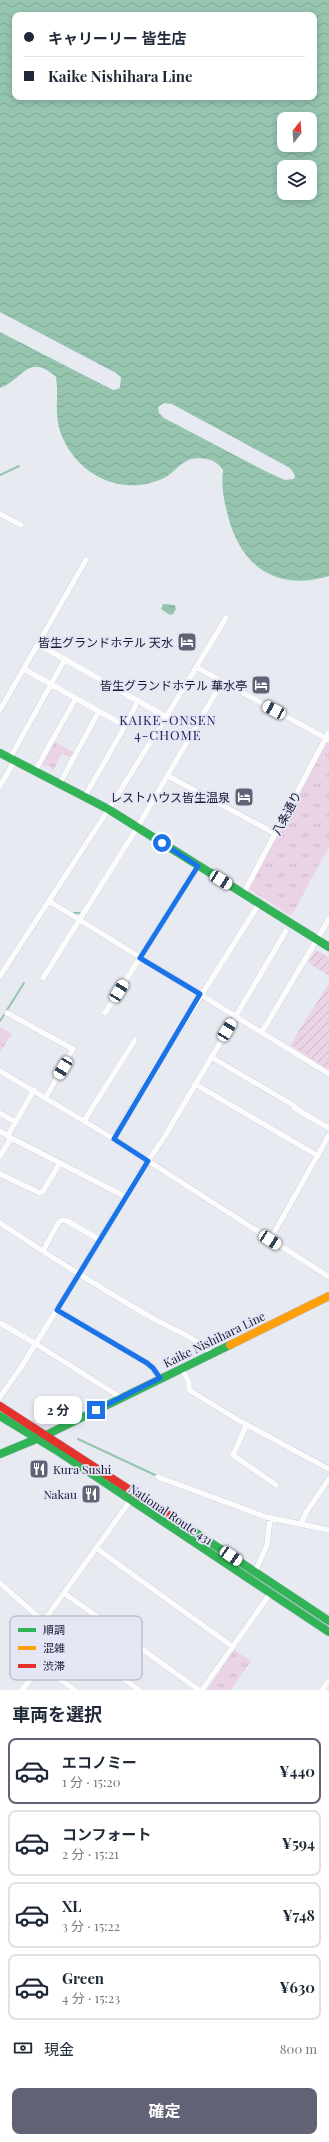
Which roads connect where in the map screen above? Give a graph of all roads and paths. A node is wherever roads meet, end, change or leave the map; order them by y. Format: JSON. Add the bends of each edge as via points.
{"nodes":[{"id":1,"x":0,"y":514,"type":"edge"},
{"id":2,"x":21,"y":525,"type":"dead end"},
{"id":3,"x":86,"y":560,"type":"dead end"},
{"id":4,"x":226,"y":618,"type":"dead end"},
{"id":5,"x":38,"y":644,"type":"junction"},
{"id":6,"x":65,"y":659,"type":"junction"},
{"id":7,"x":196,"y":667,"type":"junction"},
{"id":8,"x":24,"y":669,"type":"junction"},
{"id":9,"x":222,"y":682,"type":"junction"},
{"id":10,"x":51,"y":684,"type":"junction"},
{"id":11,"x":76,"y":698,"type":"junction"},
{"id":12,"x":138,"y":701,"type":"junction"},
{"id":13,"x":0,"y":710,"type":"edge"},
{"id":14,"x":99,"y":711,"type":"junction"},
{"id":15,"x":166,"y":717,"type":"junction"},
{"id":16,"x":124,"y":726,"type":"junction"},
{"id":17,"x":329,"y":732,"type":"edge"},
{"id":18,"x":327,"y":739,"type":"edge"},
{"id":19,"x":0,"y":753,"type":"edge"},
{"id":20,"x":12,"y":759,"type":"junction"},
{"id":21,"x":35,"y":771,"type":"junction"},
{"id":22,"x":168,"y":776,"type":"junction"},
{"id":23,"x":60,"y":783,"type":"junction"},
{"id":24,"x":0,"y":786,"type":"edge"},
{"id":25,"x":85,"y":796,"type":"junction"},
{"id":26,"x":108,"y":809,"type":"junction"},
{"id":27,"x":137,"y":828,"type":"junction"},
{"id":28,"x":276,"y":834,"type":"junction"},
{"id":29,"x":198,"y":866,"type":"junction"},
{"id":30,"x":243,"y":894,"type":"junction"},
{"id":31,"x":49,"y":901,"type":"junction"},
{"id":32,"x":259,"y":904,"type":"junction"},
{"id":33,"x":329,"y":919,"type":"edge"},
{"id":34,"x":79,"y":920,"type":"junction"},
{"id":35,"x":286,"y":931,"type":"dead end"},
{"id":36,"x":317,"y":941,"type":"junction"},
{"id":37,"x":329,"y":947,"type":"edge"},
{"id":38,"x":140,"y":958,"type":"junction"},
{"id":39,"x":0,"y":976,"type":"edge"},
{"id":40,"x":43,"y":978,"type":"dead end"},
{"id":41,"x":200,"y":994,"type":"junction"},
{"id":42,"x":7,"y":1013,"type":"dead end"},
{"id":43,"x":106,"y":1013,"type":"dead end"},
{"id":44,"x":235,"y":1017,"type":"junction"},
{"id":45,"x":262,"y":1032,"type":"junction"},
{"id":46,"x":135,"y":1040,"type":"dead end"},
{"id":47,"x":211,"y":1057,"type":"junction"},
{"id":48,"x":0,"y":1071,"type":"edge"},
{"id":49,"x":329,"y":1074,"type":"edge"},
{"id":50,"x":195,"y":1084,"type":"junction"},
{"id":51,"x":34,"y":1090,"type":"junction"},
{"id":52,"x":46,"y":1097,"type":"junction"},
{"id":53,"x":0,"y":1113,"type":"edge"},
{"id":54,"x":84,"y":1121,"type":"junction"},
{"id":55,"x":16,"y":1122,"type":"junction"},
{"id":56,"x":329,"y":1128,"type":"edge"},
{"id":57,"x":0,"y":1130,"type":"edge"},
{"id":58,"x":329,"y":1134,"type":"edge"},
{"id":59,"x":9,"y":1137,"type":"junction"},
{"id":60,"x":114,"y":1139,"type":"junction"},
{"id":61,"x":0,"y":1156,"type":"edge"},
{"id":62,"x":318,"y":1156,"type":"junction"},
{"id":63,"x":148,"y":1161,"type":"junction"},
{"id":64,"x":60,"y":1163,"type":"junction"},
{"id":65,"x":0,"y":1174,"type":"edge"},
{"id":66,"x":126,"y":1198,"type":"junction"},
{"id":67,"x":0,"y":1223,"type":"edge"},
{"id":68,"x":100,"y":1240,"type":"junction"},
{"id":69,"x":270,"y":1240,"type":"junction"},
{"id":70,"x":42,"y":1251,"type":"junction"},
{"id":71,"x":78,"y":1274,"type":"junction"},
{"id":72,"x":329,"y":1277,"type":"edge"},
{"id":73,"x":329,"y":1296,"type":"edge"},
{"id":74,"x":57,"y":1310,"type":"junction"},
{"id":75,"x":0,"y":1323,"type":"edge"},
{"id":76,"x":36,"y":1344,"type":"junction"},
{"id":77,"x":212,"y":1354,"type":"junction"},
{"id":78,"x":182,"y":1368,"type":"junction"},
{"id":79,"x":160,"y":1378,"type":"junction"},
{"id":80,"x":0,"y":1397,"type":"edge"},
{"id":81,"x":120,"y":1398,"type":"junction"},
{"id":82,"x":0,"y":1406,"type":"edge"},
{"id":83,"x":0,"y":1416,"type":"edge"},
{"id":84,"x":247,"y":1424,"type":"junction"},
{"id":85,"x":46,"y":1434,"type":"junction"},
{"id":86,"x":36,"y":1438,"type":"junction"},
{"id":87,"x":0,"y":1454,"type":"edge"},
{"id":88,"x":329,"y":1469,"type":"edge"},
{"id":89,"x":158,"y":1477,"type":"dead end"},
{"id":90,"x":329,"y":1479,"type":"edge"},
{"id":91,"x":276,"y":1485,"type":"dead end"},
{"id":92,"x":130,"y":1501,"type":"junction"},
{"id":93,"x":270,"y":1518,"type":"junction"},
{"id":94,"x":301,"y":1524,"type":"junction"},
{"id":95,"x":329,"y":1530,"type":"edge"},
{"id":96,"x":96,"y":1548,"type":"junction"},
{"id":97,"x":255,"y":1572,"type":"junction"},
{"id":98,"x":0,"y":1583,"type":"edge"},
{"id":99,"x":64,"y":1593,"type":"junction"},
{"id":100,"x":270,"y":1594,"type":"junction"},
{"id":101,"x":37,"y":1616,"type":"edge"},
{"id":102,"x":47,"y":1616,"type":"edge"},
{"id":103,"x":96,"y":1616,"type":"edge"},
{"id":104,"x":329,"y":1621,"type":"edge"},
{"id":105,"x":329,"y":1632,"type":"edge"},
{"id":106,"x":233,"y":1647,"type":"junction"},
{"id":107,"x":142,"y":1649,"type":"edge"},
{"id":108,"x":30,"y":1680,"type":"edge"},
{"id":109,"x":61,"y":1680,"type":"edge"},
{"id":110,"x":124,"y":1680,"type":"edge"},
{"id":111,"x":329,"y":1681,"type":"edge"},
{"id":112,"x":22,"y":1690,"type":"edge"},
{"id":113,"x":75,"y":1690,"type":"edge"},
{"id":114,"x":138,"y":1690,"type":"edge"},
{"id":115,"x":198,"y":1690,"type":"edge"},
{"id":116,"x":202,"y":1690,"type":"edge"},
{"id":117,"x":322,"y":1690,"type":"edge"}],
"edges":[{"from":1,"to":2,"type":"street"},
{"from":3,"to":5,"type":"street"},
{"from":4,"to":7,"type":"street"},
{"from":5,"to":6,"type":"street"},
{"from":5,"to":8,"type":"street"},
{"from":6,"to":10,"type":"street"},
{"from":6,"to":12,"type":"street"},
{"from":7,"to":9,"type":"street"},
{"from":7,"to":15,"type":"street"},
{"from":8,"to":10,"type":"street"},
{"from":8,"to":13,"type":"street"},
{"from":9,"to":18,"type":"street"},
{"from":9,"to":22,"type":"street"},
{"from":10,"to":11,"type":"street"},
{"from":10,"to":20,"type":"street"},
{"from":11,"to":14,"type":"street"},
{"from":11,"to":21,"type":"street"},
{"from":12,"to":15,"type":"street"},
{"from":12,"to":16,"type":"street"},
{"from":14,"to":16,"type":"street"},
{"from":14,"to":23,"type":"street"},
{"from":15,"to":26,"type":"street"},
{"from":16,"to":25,"type":"street"},
{"from":17,"to":18,"type":"street","name":"八条通り"},
{"from":18,"to":28,"type":"street","name":"八条通り"},
{"from":19,"to":20,"type":"main road"},
{"from":20,"to":21,"type":"main road"},
{"from":20,"to":24,"type":"street"},
{"from":21,"to":23,"type":"main road"},
{"from":22,"to":27,"type":"street"},
{"from":22,"to":28,"type":"street"},
{"from":23,"to":25,"type":"main road"},
{"from":25,"to":26,"type":"main road"},
{"from":26,"to":27,"type":"main road"},
{"from":26,"to":31,"type":"street"},
{"from":27,"to":29,"type":"main road"},
{"from":27,"to":34,"type":"street"},
{"from":28,"to":30,"type":"street","name":"八条通り"},
{"from":29,"to":30,"type":"main road"},
{"from":29,"to":38,"type":"street"},
{"from":30,"to":32,"type":"main road"},
{"from":31,"to":34,"type":"street"},
{"from":31,"to":39,"type":"street"},
{"from":32,"to":36,"type":"main road"},
{"from":32,"to":41,"type":"street"},
{"from":33,"to":36,"type":"street"},
{"from":34,"to":38,"type":"street"},
{"from":34,"to":40,"type":"street"},
{"from":35,"to":44,"type":"street"},
{"from":36,"to":37,"type":"main road"},
{"from":36,"to":45,"type":"street"},
{"from":38,"to":41,"type":"street"},
{"from":38,"to":43,"type":"street"},
{"from":41,"to":44,"type":"street"},
{"from":41,"to":60,"type":"street"},
{"from":42,"to":52,"type":"street","via":[[72,1049]]},
{"from":44,"to":45,"type":"street"},
{"from":44,"to":47,"type":"street"},
{"from":45,"to":49,"type":"street"},
{"from":46,"to":54,"type":"street"},
{"from":47,"to":50,"type":"street"},
{"from":47,"to":56,"type":"street","via":[[294,1104],[296,1109]]},
{"from":48,"to":51,"type":"street"},
{"from":50,"to":62,"type":"street"},
{"from":50,"to":63,"type":"street"},
{"from":51,"to":52,"type":"street"},
{"from":51,"to":55,"type":"street"},
{"from":52,"to":54,"type":"street"},
{"from":53,"to":55,"type":"street"},
{"from":54,"to":60,"type":"street"},
{"from":55,"to":59,"type":"street"},
{"from":57,"to":59,"type":"street"},
{"from":58,"to":62,"type":"street"},
{"from":59,"to":61,"type":"street"},
{"from":59,"to":64,"type":"street"},
{"from":60,"to":63,"type":"street"},
{"from":62,"to":69,"type":"street"},
{"from":63,"to":66,"type":"street"},
{"from":63,"to":69,"type":"street"},
{"from":64,"to":65,"type":"street","via":[[40,1193]]},
{"from":64,"to":66,"type":"street"},
{"from":66,"to":68,"type":"street"},
{"from":67,"to":70,"type":"street"},
{"from":68,"to":70,"type":"street","via":[[62,1220]]},
{"from":68,"to":71,"type":"street"},
{"from":69,"to":72,"type":"street"},
{"from":70,"to":71,"type":"street"},
{"from":71,"to":74,"type":"street"},
{"from":71,"to":77,"type":"street","via":[[168,1328],[203,1344]]},
{"from":73,"to":77,"type":"main road","name":"Kaike Nishihara Line"},
{"from":74,"to":76,"type":"street"},
{"from":74,"to":79,"type":"street","via":[[147,1363]]},
{"from":75,"to":76,"type":"street"},
{"from":76,"to":80,"type":"street"},
{"from":76,"to":81,"type":"street"},
{"from":77,"to":78,"type":"main road","name":"Kaike Nishihara Line"},
{"from":78,"to":79,"type":"main road","name":"Kaike Nishihara Line"},
{"from":78,"to":84,"type":"street","via":[[189,1382],[189,1390]]},
{"from":79,"to":81,"type":"main road","name":"Kaike Nishihara Line"},
{"from":81,"to":85,"type":"main road","name":"Kaike Nishihara Line"},
{"from":82,"to":85,"type":"main road","name":"National Route 431"},
{"from":83,"to":86,"type":"main road","name":"National Route 431"},
{"from":84,"to":88,"type":"street"},
{"from":84,"to":91,"type":"street","via":[[233,1455]]},
{"from":85,"to":86,"type":"main road","name":"Kaike Nishihara Line"},
{"from":85,"to":97,"type":"main road","name":"National Route 431"},
{"from":86,"to":87,"type":"main road","name":"Kaike Nishihara Line"},
{"from":86,"to":92,"type":"main road","name":"National Route 431"},
{"from":89,"to":93,"type":"street"},
{"from":90,"to":94,"type":"street"},
{"from":92,"to":96,"type":"street"},
{"from":92,"to":100,"type":"main road","name":"National Route 431"},
{"from":93,"to":94,"type":"street"},
{"from":93,"to":97,"type":"street","via":[[267,1545]]},
{"from":94,"to":95,"type":"street"},
{"from":96,"to":99,"type":"street"},
{"from":96,"to":106,"type":"street"},
{"from":97,"to":104,"type":"main road","name":"National Route 431"},
{"from":98,"to":101,"type":"street"},
{"from":99,"to":102,"type":"street"},
{"from":99,"to":103,"type":"street"},
{"from":100,"to":105,"type":"main road","name":"National Route 431"},
{"from":100,"to":106,"type":"street"},
{"from":106,"to":116,"type":"street"},
{"from":107,"to":115,"type":"street"},
{"from":108,"to":112,"type":"street"},
{"from":109,"to":113,"type":"street"},
{"from":110,"to":114,"type":"street"},
{"from":111,"to":117,"type":"street"}]}
